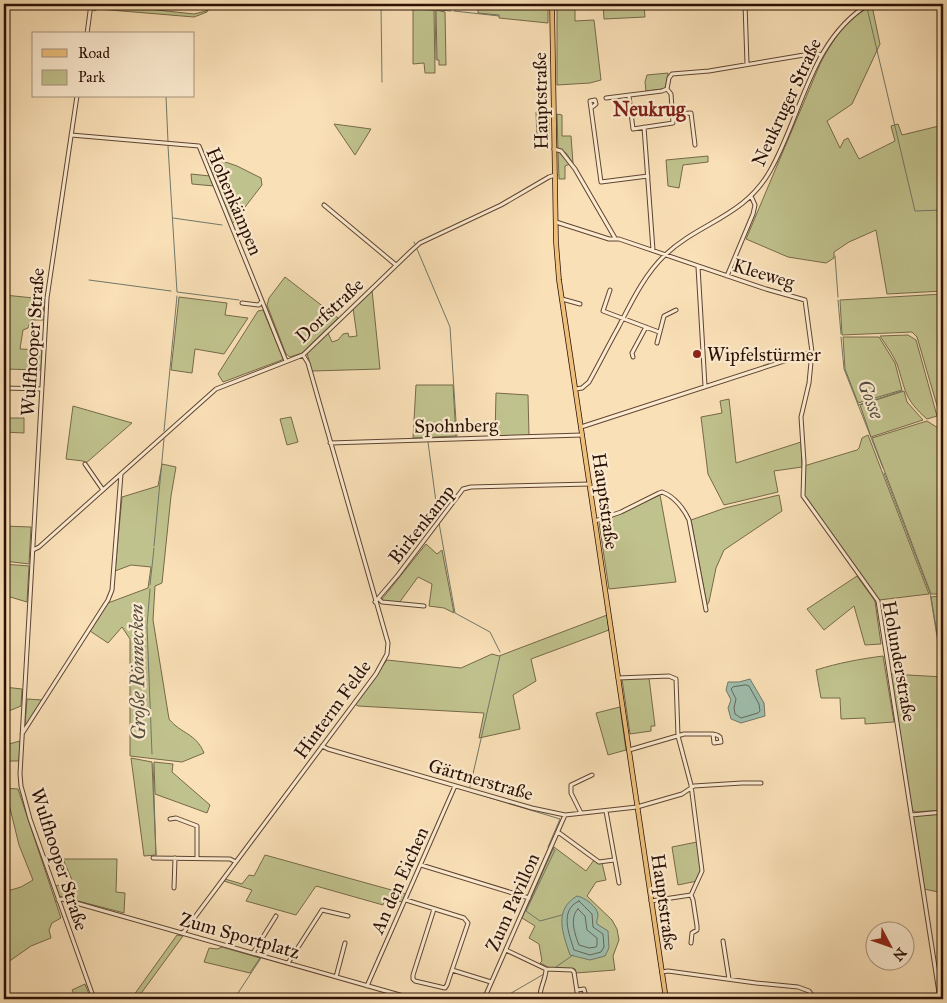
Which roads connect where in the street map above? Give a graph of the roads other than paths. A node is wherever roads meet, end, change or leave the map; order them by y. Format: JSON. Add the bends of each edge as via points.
{"nodes":[{"id":1,"x":92,"y":4,"type":"edge"},
{"id":2,"x":552,"y":4,"type":"edge"},
{"id":3,"x":744,"y":4,"type":"edge"},
{"id":4,"x":868,"y":4,"type":"edge"},
{"id":5,"x":87,"y":32,"type":"edge"},
{"id":6,"x":821,"y":55,"type":"junction"},
{"id":7,"x":746,"y":64,"type":"junction"},
{"id":8,"x":667,"y":89,"type":"junction"},
{"id":9,"x":629,"y":96,"type":"junction"},
{"id":10,"x":77,"y":98,"type":"edge"},
{"id":11,"x":606,"y":98,"type":"dead end"},
{"id":12,"x":591,"y":108,"type":"dead end"},
{"id":13,"x":673,"y":114,"type":"junction"},
{"id":14,"x":644,"y":127,"type":"junction"},
{"id":15,"x":71,"y":135,"type":"junction"},
{"id":16,"x":695,"y":145,"type":"dead end"},
{"id":17,"x":554,"y":149,"type":"junction"},
{"id":18,"x":555,"y":175,"type":"junction"},
{"id":19,"x":648,"y":176,"type":"junction"},
{"id":20,"x":751,"y":196,"type":"junction"},
{"id":21,"x":324,"y":205,"type":"dead end"},
{"id":22,"x":556,"y":222,"type":"junction"},
{"id":23,"x":615,"y":238,"type":"junction"},
{"id":24,"x":653,"y":250,"type":"junction"},
{"id":25,"x":665,"y":255,"type":"junction"},
{"id":26,"x":396,"y":265,"type":"junction"},
{"id":27,"x":698,"y":267,"type":"junction"},
{"id":28,"x":727,"y":276,"type":"junction"},
{"id":29,"x":610,"y":290,"type":"dead end"},
{"id":30,"x":562,"y":299,"type":"junction"},
{"id":31,"x":262,"y":301,"type":"junction"},
{"id":32,"x":242,"y":303,"type":"dead end"},
{"id":33,"x":580,"y":304,"type":"dead end"},
{"id":34,"x":676,"y":310,"type":"dead end"},
{"id":35,"x":623,"y":318,"type":"junction"},
{"id":36,"x":646,"y":327,"type":"junction"},
{"id":37,"x":659,"y":332,"type":"junction"},
{"id":38,"x":657,"y":342,"type":"dead end"},
{"id":39,"x":812,"y":352,"type":"junction"},
{"id":40,"x":303,"y":355,"type":"junction"},
{"id":41,"x":632,"y":357,"type":"dead end"},
{"id":42,"x":286,"y":361,"type":"junction"},
{"id":43,"x":706,"y":386,"type":"junction"},
{"id":44,"x":4,"y":388,"type":"edge"},
{"id":45,"x":576,"y":389,"type":"junction"},
{"id":46,"x":42,"y":390,"type":"junction"},
{"id":47,"x":581,"y":427,"type":"junction"},
{"id":48,"x":582,"y":435,"type":"junction"},
{"id":49,"x":330,"y":443,"type":"junction"},
{"id":50,"x":85,"y":464,"type":"dead end"},
{"id":51,"x":121,"y":474,"type":"junction"},
{"id":52,"x":590,"y":484,"type":"junction"},
{"id":53,"x":103,"y":490,"type":"junction"},
{"id":54,"x":595,"y":521,"type":"junction"},
{"id":55,"x":32,"y":550,"type":"junction"},
{"id":56,"x":377,"y":600,"type":"junction"},
{"id":57,"x":424,"y":606,"type":"dead end"},
{"id":58,"x":706,"y":610,"type":"dead end"},
{"id":59,"x":618,"y":678,"type":"junction"},
{"id":60,"x":22,"y":734,"type":"junction"},
{"id":61,"x":713,"y":734,"type":"dead end"},
{"id":62,"x":678,"y":736,"type":"junction"},
{"id":63,"x":322,"y":746,"type":"junction"},
{"id":64,"x":629,"y":750,"type":"junction"},
{"id":65,"x":592,"y":775,"type":"dead end"},
{"id":66,"x":761,"y":783,"type":"dead end"},
{"id":67,"x":455,"y":786,"type":"junction"},
{"id":68,"x":691,"y":787,"type":"junction"},
{"id":69,"x":637,"y":807,"type":"junction"},
{"id":70,"x":606,"y":811,"type":"junction"},
{"id":71,"x":943,"y":812,"type":"edge"},
{"id":72,"x":580,"y":813,"type":"junction"},
{"id":73,"x":911,"y":814,"type":"junction"},
{"id":74,"x":565,"y":816,"type":"junction"},
{"id":75,"x":170,"y":819,"type":"dead end"},
{"id":76,"x":558,"y":832,"type":"junction"},
{"id":77,"x":154,"y":858,"type":"dead end"},
{"id":78,"x":175,"y":858,"type":"junction"},
{"id":79,"x":197,"y":858,"type":"junction"},
{"id":80,"x":614,"y":860,"type":"junction"},
{"id":81,"x":236,"y":862,"type":"junction"},
{"id":82,"x":421,"y":865,"type":"junction"},
{"id":83,"x":619,"y":883,"type":"dead end"},
{"id":84,"x":174,"y":888,"type":"dead end"},
{"id":85,"x":691,"y":895,"type":"junction"},
{"id":86,"x":529,"y":898,"type":"junction"},
{"id":87,"x":58,"y":900,"type":"junction"},
{"id":88,"x":406,"y":900,"type":"junction"},
{"id":89,"x":651,"y":901,"type":"junction"},
{"id":90,"x":434,"y":909,"type":"junction"},
{"id":91,"x":276,"y":916,"type":"dead end"},
{"id":92,"x":348,"y":916,"type":"dead end"},
{"id":93,"x":183,"y":933,"type":"junction"},
{"id":94,"x":723,"y":941,"type":"dead end"},
{"id":95,"x":345,"y":943,"type":"dead end"},
{"id":96,"x":691,"y":943,"type":"dead end"},
{"id":97,"x":506,"y":950,"type":"junction"},
{"id":98,"x":253,"y":953,"type":"junction"},
{"id":99,"x":288,"y":963,"type":"junction"},
{"id":100,"x":546,"y":969,"type":"junction"},
{"id":101,"x":452,"y":970,"type":"junction"},
{"id":102,"x":661,"y":972,"type":"junction"},
{"id":103,"x":336,"y":976,"type":"junction"},
{"id":104,"x":729,"y":979,"type":"junction"},
{"id":105,"x":491,"y":982,"type":"junction"},
{"id":106,"x":367,"y":986,"type":"junction"},
{"id":107,"x":577,"y":990,"type":"dead end"},
{"id":108,"x":94,"y":999,"type":"edge"},
{"id":109,"x":414,"y":999,"type":"edge"},
{"id":110,"x":484,"y":999,"type":"edge"},
{"id":111,"x":540,"y":999,"type":"edge"},
{"id":112,"x":666,"y":999,"type":"edge"},
{"id":113,"x":815,"y":999,"type":"edge"},
{"id":114,"x":940,"y":999,"type":"edge"}],
"edges":[{"from":1,"to":5,"type":"street"},
{"from":2,"to":17,"type":"main road","name":"Hauptstraße"},
{"from":3,"to":7,"type":"street"},
{"from":4,"to":6,"type":"street","name":"Neukruger Straße","via":[[843,24]]},
{"from":6,"to":7,"type":"street","via":[[816,53]]},
{"from":6,"to":20,"type":"street","name":"Neukruger Straße","via":[[776,158],[762,184]]},
{"from":7,"to":8,"type":"street","via":[[672,74]]},
{"from":8,"to":9,"type":"street"},
{"from":8,"to":13,"type":"street","via":[[671,94]]},
{"from":9,"to":11,"type":"street"},
{"from":9,"to":14,"type":"street","via":[[633,129]]},
{"from":10,"to":15,"type":"street","name":"Wulfhooper Straße"},
{"from":12,"to":19,"type":"street","via":[[601,182]]},
{"from":13,"to":14,"type":"street","via":[[673,123]]},
{"from":13,"to":16,"type":"street","via":[[691,113]]},
{"from":14,"to":19,"type":"street"},
{"from":15,"to":31,"type":"street","name":"Hohenkämpen","via":[[199,146]]},
{"from":15,"to":46,"type":"street","name":"Wulfhooper Straße","via":[[47,298]]},
{"from":17,"to":18,"type":"main road","name":"Hauptstraße"},
{"from":17,"to":23,"type":"street","via":[[561,151],[575,169]]},
{"from":18,"to":22,"type":"main road","name":"Hauptstraße"},
{"from":18,"to":26,"type":"street","name":"Dorfstraße","via":[[501,205],[429,238]]},
{"from":19,"to":24,"type":"street"},
{"from":20,"to":25,"type":"street","name":"Neukruger Straße","via":[[738,208],[682,241]]},
{"from":20,"to":28,"type":"street","via":[[755,205],[753,214]]},
{"from":21,"to":26,"type":"street"},
{"from":22,"to":23,"type":"street","name":"Kleeweg"},
{"from":22,"to":30,"type":"main road","name":"Hauptstraße"},
{"from":23,"to":24,"type":"street","name":"Kleeweg"},
{"from":24,"to":25,"type":"street","name":"Kleeweg"},
{"from":25,"to":27,"type":"street","name":"Kleeweg"},
{"from":25,"to":35,"type":"street","name":"Neukruger Straße","via":[[648,275]]},
{"from":26,"to":40,"type":"street","name":"Dorfstraße"},
{"from":27,"to":28,"type":"street","name":"Kleeweg"},
{"from":27,"to":43,"type":"street"},
{"from":28,"to":39,"type":"street","name":"Kleeweg","via":[[805,300]]},
{"from":29,"to":35,"type":"street","via":[[603,311]]},
{"from":30,"to":33,"type":"street"},
{"from":30,"to":45,"type":"main road","name":"Hauptstraße"},
{"from":31,"to":32,"type":"street","via":[[259,305]]},
{"from":31,"to":42,"type":"street","name":"Hohenkämpen"},
{"from":34,"to":37,"type":"street","via":[[666,314]]},
{"from":35,"to":36,"type":"street"},
{"from":35,"to":45,"type":"street","name":"Neukruger Straße","via":[[589,382]]},
{"from":36,"to":37,"type":"street"},
{"from":36,"to":41,"type":"street"},
{"from":37,"to":38,"type":"street"},
{"from":39,"to":43,"type":"street"},
{"from":39,"to":73,"type":"street","name":"Holunderstraße","via":[[800,422],[803,496],[878,601]]},
{"from":40,"to":42,"type":"street","name":"Dorfstraße"},
{"from":40,"to":49,"type":"street","name":"Hinterm Felde"},
{"from":42,"to":51,"type":"street","name":"Dorfstraße","via":[[216,389]]},
{"from":43,"to":47,"type":"street"},
{"from":44,"to":46,"type":"street"},
{"from":45,"to":47,"type":"main road","name":"Hauptstraße"},
{"from":46,"to":55,"type":"street","name":"Wulfhooper Straße"},
{"from":47,"to":48,"type":"main road","name":"Hauptstraße"},
{"from":48,"to":49,"type":"street","name":"Spohnberg"},
{"from":48,"to":52,"type":"main road","name":"Hauptstraße"},
{"from":49,"to":56,"type":"street","name":"Hinterm Felde"},
{"from":50,"to":53,"type":"street"},
{"from":51,"to":53,"type":"street","name":"Dorfstraße"},
{"from":51,"to":60,"type":"street","via":[[112,590]]},
{"from":52,"to":54,"type":"main road","name":"Hauptstraße"},
{"from":52,"to":56,"type":"street","name":"Birkenkamp","via":[[463,489]]},
{"from":53,"to":55,"type":"street","name":"Dorfstraße"},
{"from":54,"to":58,"type":"street","via":[[659,493],[670,496],[690,520]]},
{"from":54,"to":59,"type":"main road","name":"Hauptstraße"},
{"from":55,"to":60,"type":"street","name":"Wulfhooper Straße"},
{"from":56,"to":57,"type":"street"},
{"from":56,"to":63,"type":"street","name":"Hinterm Felde","via":[[388,643],[387,654],[376,674]]},
{"from":59,"to":62,"type":"street","via":[[669,676],[676,679]]},
{"from":59,"to":64,"type":"main road","name":"Hauptstraße"},
{"from":60,"to":87,"type":"street","name":"Wulfhooper Straße","via":[[21,786]]},
{"from":61,"to":62,"type":"street"},
{"from":62,"to":64,"type":"street"},
{"from":62,"to":68,"type":"street"},
{"from":63,"to":67,"type":"street","name":"Gärtnerstraße"},
{"from":63,"to":81,"type":"street","name":"Hinterm Felde"},
{"from":64,"to":69,"type":"main road","name":"Hauptstraße"},
{"from":65,"to":72,"type":"street","via":[[571,785]]},
{"from":66,"to":68,"type":"street"},
{"from":67,"to":74,"type":"street","name":"Gärtnerstraße"},
{"from":67,"to":82,"type":"street","name":"An den Eichen"},
{"from":68,"to":69,"type":"street","name":"Gärtnerstraße","via":[[682,794]]},
{"from":68,"to":85,"type":"street","via":[[702,871]]},
{"from":69,"to":70,"type":"street","name":"Gärtnerstraße"},
{"from":69,"to":89,"type":"main road","name":"Hauptstraße"},
{"from":70,"to":72,"type":"street","name":"Gärtnerstraße"},
{"from":70,"to":80,"type":"street"},
{"from":71,"to":73,"type":"street"},
{"from":72,"to":74,"type":"street","name":"Gärtnerstraße"},
{"from":73,"to":114,"type":"street","name":"Holunderstraße"},
{"from":74,"to":76,"type":"street","name":"Zum Pavillon"},
{"from":75,"to":79,"type":"street","via":[[176,818],[196,826]]},
{"from":76,"to":80,"type":"street","via":[[600,862]]},
{"from":76,"to":86,"type":"street","name":"Zum Pavillon"},
{"from":77,"to":78,"type":"street"},
{"from":78,"to":79,"type":"street"},
{"from":78,"to":84,"type":"street"},
{"from":79,"to":81,"type":"street","via":[[230,858]]},
{"from":80,"to":83,"type":"street"},
{"from":81,"to":93,"type":"street","name":"Hinterm Felde"},
{"from":82,"to":86,"type":"street"},
{"from":82,"to":88,"type":"street","name":"An den Eichen"},
{"from":85,"to":89,"type":"street"},
{"from":85,"to":96,"type":"street","via":[[697,930],[692,933]]},
{"from":86,"to":97,"type":"street","name":"Zum Pavillon"},
{"from":87,"to":93,"type":"street","name":"Zum Sportplatz"},
{"from":87,"to":108,"type":"street","name":"Wulfhooper Straße"},
{"from":88,"to":90,"type":"street"},
{"from":88,"to":106,"type":"street","name":"An den Eichen"},
{"from":89,"to":102,"type":"main road","name":"Hauptstraße"},
{"from":90,"to":101,"type":"street","via":[[464,918],[468,923]]},
{"from":90,"to":101,"type":"street","via":[[413,978],[445,988]]},
{"from":91,"to":98,"type":"street"},
{"from":92,"to":99,"type":"street","via":[[322,910]]},
{"from":93,"to":98,"type":"street","name":"Zum Sportplatz"},
{"from":94,"to":104,"type":"street"},
{"from":95,"to":103,"type":"street"},
{"from":97,"to":100,"type":"street"},
{"from":97,"to":105,"type":"street","name":"Zum Pavillon"},
{"from":98,"to":99,"type":"street","name":"Zum Sportplatz"},
{"from":99,"to":103,"type":"street","name":"Zum Sportplatz"},
{"from":100,"to":107,"type":"street","via":[[572,970]]},
{"from":100,"to":111,"type":"street"},
{"from":101,"to":105,"type":"street"},
{"from":102,"to":104,"type":"street"},
{"from":102,"to":112,"type":"main road","name":"Hauptstraße"},
{"from":103,"to":106,"type":"street","name":"Zum Sportplatz"},
{"from":104,"to":113,"type":"street","via":[[798,987],[809,990]]},
{"from":105,"to":110,"type":"street","name":"Zum Pavillon"},
{"from":106,"to":109,"type":"street","name":"Zum Sportplatz"}]}
